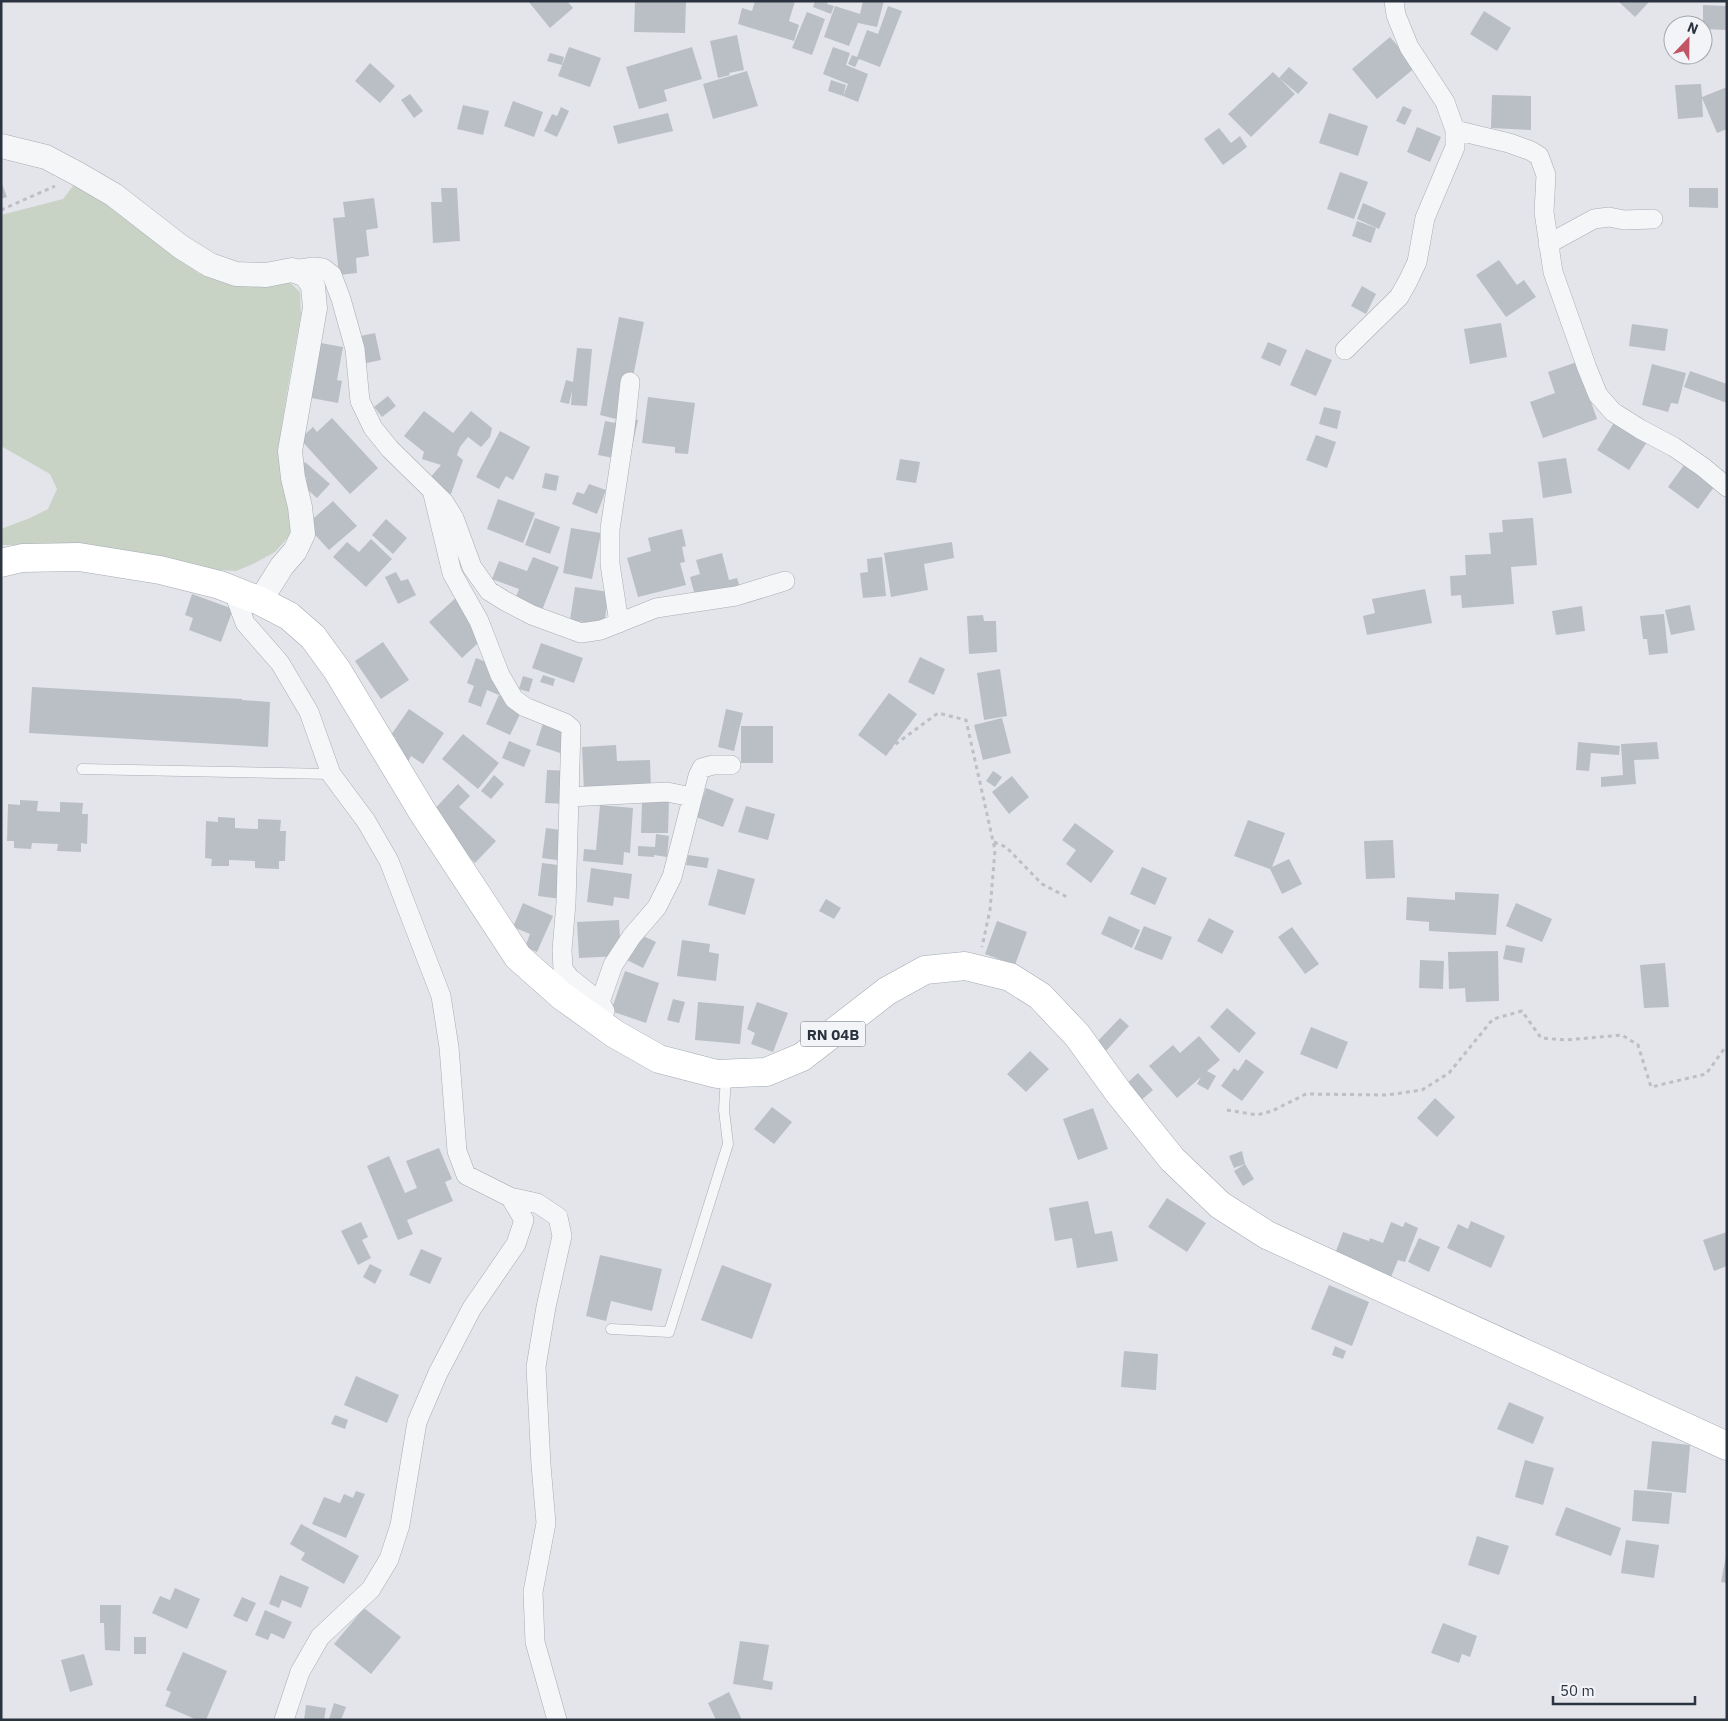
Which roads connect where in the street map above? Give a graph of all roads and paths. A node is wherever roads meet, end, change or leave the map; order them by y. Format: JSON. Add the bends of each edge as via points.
{"nodes":[{"id":1,"x":1394,"y":1,"type":"edge"},
{"id":2,"x":1455,"y":130,"type":"junction"},
{"id":3,"x":1,"y":146,"type":"edge"},
{"id":4,"x":82,"y":176,"type":"junction"},
{"id":5,"x":1,"y":210,"type":"edge"},
{"id":6,"x":1653,"y":218,"type":"dead end"},
{"id":7,"x":1548,"y":244,"type":"junction"},
{"id":8,"x":292,"y":270,"type":"junction"},
{"id":9,"x":1345,"y":350,"type":"dead end"},
{"id":10,"x":630,"y":382,"type":"dead end"},
{"id":11,"x":1727,"y":486,"type":"edge"},
{"id":12,"x":432,"y":491,"type":"junction"},
{"id":13,"x":1,"y":563,"type":"edge"},
{"id":14,"x":785,"y":581,"type":"dead end"},
{"id":15,"x":232,"y":590,"type":"junction"},
{"id":16,"x":260,"y":600,"type":"junction"},
{"id":17,"x":619,"y":622,"type":"junction"},
{"id":18,"x":889,"y":749,"type":"dead end"},
{"id":19,"x":731,"y":765,"type":"dead end"},
{"id":20,"x":82,"y":769,"type":"dead end"},
{"id":21,"x":331,"y":774,"type":"junction"},
{"id":22,"x":569,"y":796,"type":"junction"},
{"id":23,"x":692,"y":797,"type":"junction"},
{"id":24,"x":993,"y":842,"type":"junction"},
{"id":25,"x":1067,"y":897,"type":"dead end"},
{"id":26,"x":977,"y":969,"type":"junction"},
{"id":27,"x":600,"y":1002,"type":"junction"},
{"id":28,"x":615,"y":1034,"type":"junction"},
{"id":29,"x":1727,"y":1048,"type":"edge"},
{"id":30,"x":726,"y":1074,"type":"junction"},
{"id":31,"x":1227,"y":1110,"type":"dead end"},
{"id":32,"x":510,"y":1197,"type":"junction"},
{"id":33,"x":611,"y":1329,"type":"dead end"},
{"id":34,"x":1727,"y":1446,"type":"edge"},
{"id":35,"x":284,"y":1720,"type":"edge"},
{"id":36,"x":557,"y":1720,"type":"edge"}],
"edges":[{"from":1,"to":2,"type":"street","via":[[1409,48],[1444,102]]},
{"from":2,"to":7,"type":"street","via":[[1509,143],[1538,156],[1546,175],[1544,212]]},
{"from":2,"to":9,"type":"street","via":[[1455,147],[1425,218],[1417,262],[1408,281],[1399,297]]},
{"from":3,"to":4,"type":"street","via":[[46,157]]},
{"from":4,"to":5,"type":"path"},
{"from":4,"to":8,"type":"street","via":[[114,195],[181,247],[210,265],[236,274],[266,275]]},
{"from":6,"to":7,"type":"street","via":[[1594,219]]},
{"from":7,"to":11,"type":"street","via":[[1553,272],[1598,395],[1613,412],[1674,447]]},
{"from":8,"to":12,"type":"street","via":[[323,268],[332,275],[355,348],[363,408],[384,442]]},
{"from":8,"to":16,"type":"street","via":[[306,275],[313,286],[315,308],[290,451],[303,534]]},
{"from":10,"to":17,"type":"street","via":[[610,529],[610,564]]},
{"from":12,"to":17,"type":"street","via":[[454,518],[472,567],[489,590],[504,601],[580,633],[601,630]]},
{"from":12,"to":22,"type":"street","via":[[452,573],[479,621],[500,675],[514,699],[571,728]]},
{"from":13,"to":15,"type":"main road","number":"RN 04B","via":[[22,558],[79,557],[160,570]]},
{"from":14,"to":17,"type":"street","via":[[736,596],[656,608]]},
{"from":15,"to":16,"type":"main road","number":"RN 04B"},
{"from":15,"to":21,"type":"street","via":[[245,623],[280,663],[309,712]]},
{"from":16,"to":28,"type":"main road","number":"RN 04B","via":[[289,616],[313,637],[518,957],[562,996]]},
{"from":18,"to":24,"type":"path","via":[[938,713],[966,720]]},
{"from":19,"to":23,"type":"street","via":[[702,768]]},
{"from":20,"to":21,"type":"lane"},
{"from":21,"to":32,"type":"street","via":[[366,821],[388,861],[441,996],[457,1151],[466,1176]]},
{"from":22,"to":23,"type":"street","via":[[667,792]]},
{"from":22,"to":27,"type":"street","via":[[563,969]]},
{"from":23,"to":27,"type":"street","via":[[672,876],[657,907],[632,936],[614,965]]},
{"from":24,"to":25,"type":"path","via":[[1006,847],[1042,884]]},
{"from":24,"to":26,"type":"path","via":[[990,910]]},
{"from":26,"to":30,"type":"main road","number":"RN 04B","via":[[964,966],[925,970],[887,991],[802,1057],[766,1072]]},
{"from":26,"to":34,"type":"main road","number":"RN 04B","via":[[1010,977],[1040,996],[1077,1035],[1172,1159],[1220,1205],[1267,1236]]},
{"from":27,"to":28,"type":"street"},
{"from":28,"to":30,"type":"main road","number":"RN 04B","via":[[659,1059]]},
{"from":29,"to":31,"type":"path","via":[[1706,1074],[1651,1087],[1638,1045],[1622,1035],[1566,1040],[1541,1038],[1522,1012],[1493,1020],[1449,1072],[1422,1090],[1386,1095],[1306,1094],[1257,1115]]},
{"from":30,"to":33,"type":"lane","via":[[724,1110],[728,1144],[669,1332]]},
{"from":32,"to":35,"type":"street","via":[[524,1220],[516,1244],[472,1308],[438,1373],[418,1422],[400,1524],[389,1559],[371,1588],[320,1637],[300,1672]]},
{"from":32,"to":36,"type":"street","via":[[537,1203],[558,1217],[562,1236],[536,1367],[546,1523],[533,1592],[535,1642]]}]}
